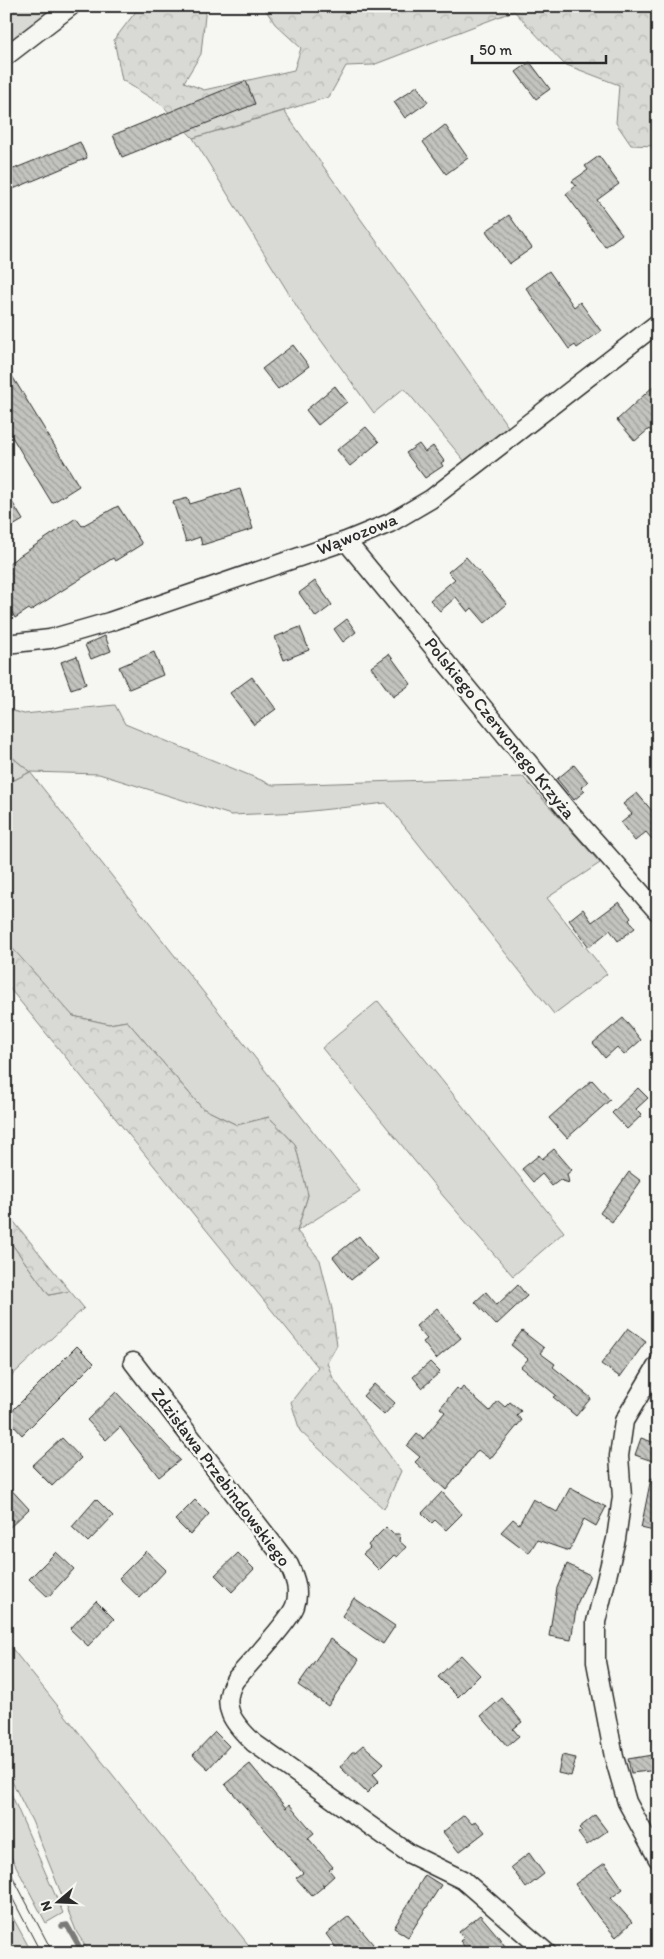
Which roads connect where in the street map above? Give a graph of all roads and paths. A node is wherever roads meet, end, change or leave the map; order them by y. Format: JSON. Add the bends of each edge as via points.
{"nodes":[{"id":1,"x":71,"y":6,"type":"edge"},
{"id":2,"x":6,"y":56,"type":"edge"},
{"id":3,"x":658,"y":323,"type":"edge"},
{"id":4,"x":346,"y":541,"type":"junction"},
{"id":5,"x":6,"y":644,"type":"edge"},
{"id":6,"x":658,"y":912,"type":"edge"},
{"id":7,"x":133,"y":1362,"type":"dead end"},
{"id":8,"x":658,"y":1364,"type":"edge"},
{"id":9,"x":658,"y":1859,"type":"edge"},
{"id":10,"x":547,"y":1953,"type":"edge"}],
"edges":[{"from":1,"to":2,"type":"street"},
{"from":3,"to":4,"type":"street","name":"Wąwozowa","via":[[431,499],[390,523]]},
{"from":4,"to":5,"type":"street","name":"Wąwozowa","via":[[109,622],[50,639]]},
{"from":4,"to":6,"type":"street","name":"Polskiego Czerwonego Krzyża","via":[[568,811]]},
{"from":7,"to":10,"type":"street","name":"Zdzisława Przebindowskiego","via":[[289,1565],[295,1579],[297,1593],[292,1612],[229,1692],[230,1712],[236,1724],[261,1748],[410,1854],[463,1880]]},
{"from":8,"to":9,"type":"street","via":[[624,1421],[619,1456],[622,1497],[616,1539],[596,1622],[596,1662],[614,1757],[627,1802]]}]}
